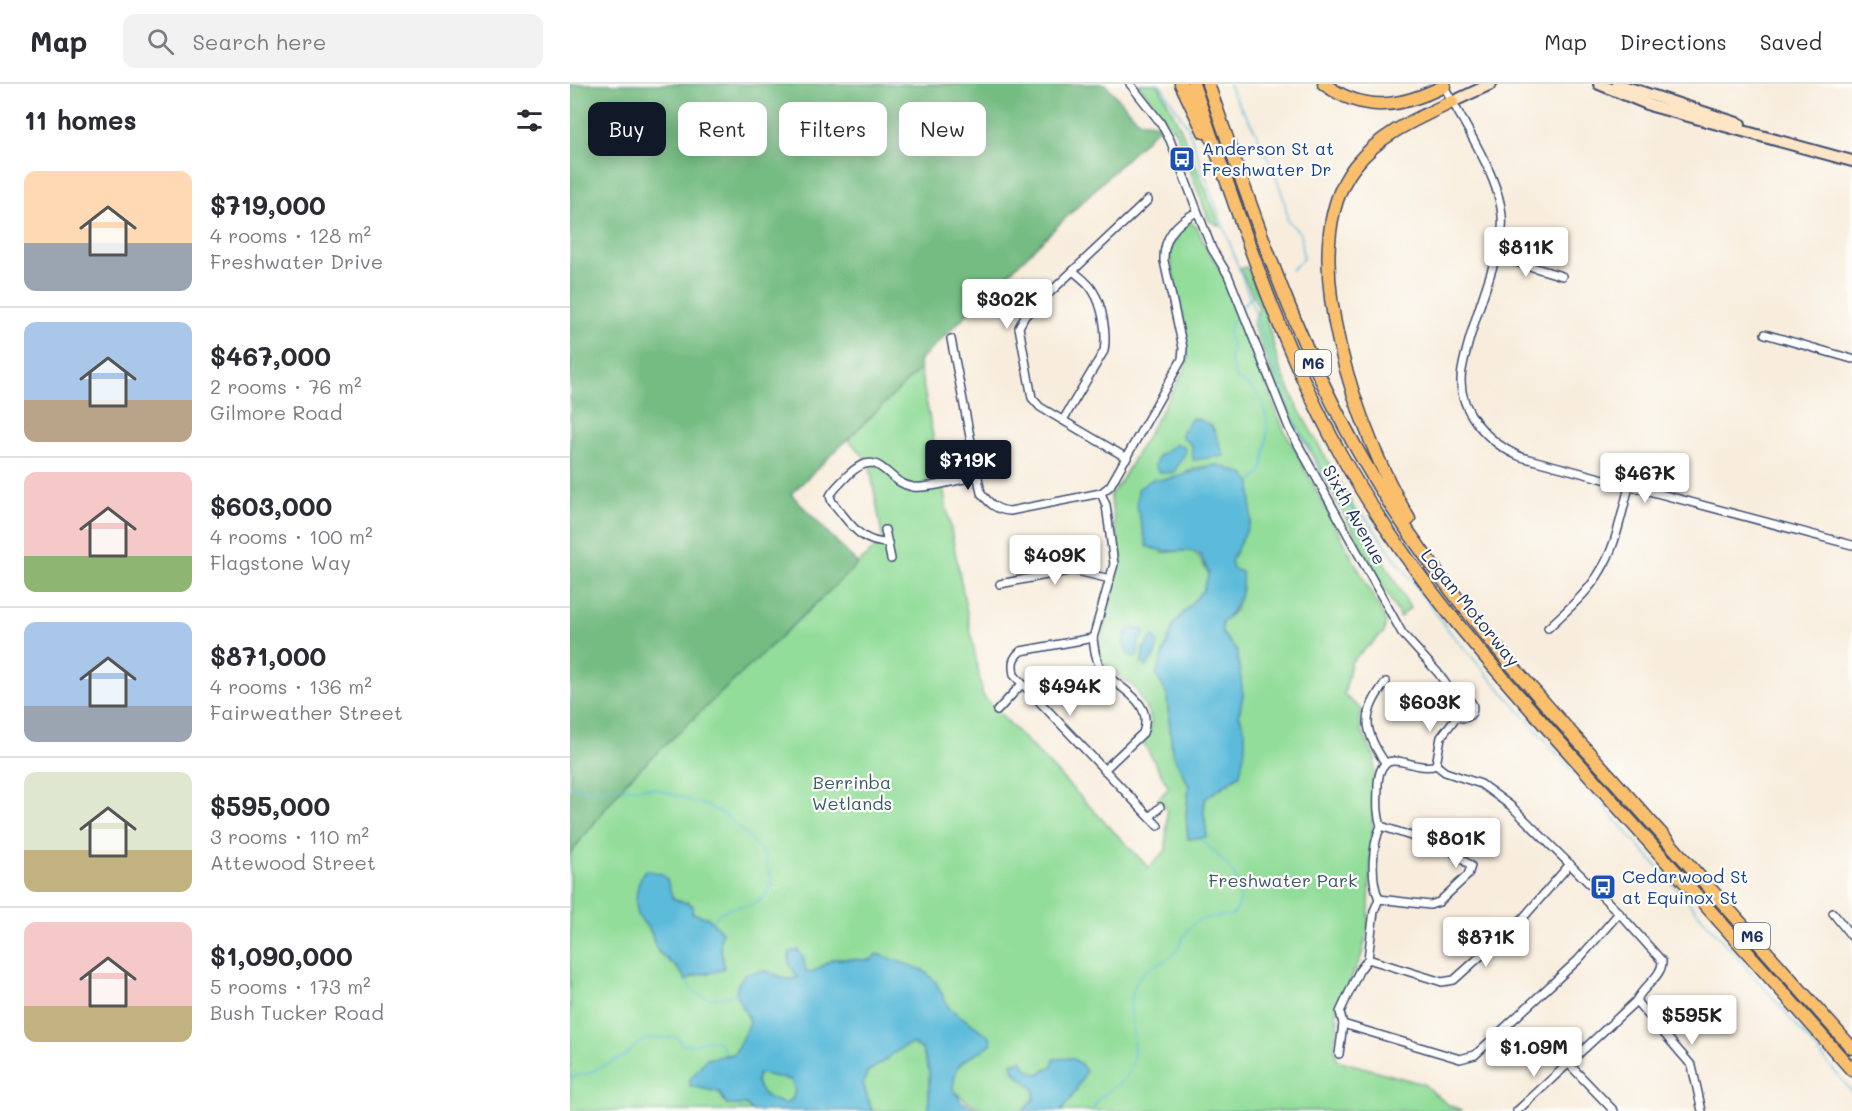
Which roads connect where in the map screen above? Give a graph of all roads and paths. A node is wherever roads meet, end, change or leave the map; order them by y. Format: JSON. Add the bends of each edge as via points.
{"nodes":[{"id":1,"x":1130,"y":84,"type":"edge"},
{"id":2,"x":1182,"y":84,"type":"edge"},
{"id":3,"x":1193,"y":84,"type":"edge"},
{"id":4,"x":1208,"y":84,"type":"edge"},
{"id":5,"x":1324,"y":84,"type":"edge"},
{"id":6,"x":1491,"y":84,"type":"edge"},
{"id":7,"x":1599,"y":84,"type":"edge"},
{"id":8,"x":1617,"y":84,"type":"edge"},
{"id":9,"x":1446,"y":85,"type":"edge"},
{"id":10,"x":1452,"y":102,"type":"junction"},
{"id":11,"x":1212,"y":138,"type":"junction"},
{"id":12,"x":1779,"y":140,"type":"junction"},
{"id":13,"x":1852,"y":161,"type":"edge"},
{"id":14,"x":1148,"y":200,"type":"dead end"},
{"id":15,"x":1197,"y":212,"type":"junction"},
{"id":16,"x":1496,"y":256,"type":"junction"},
{"id":17,"x":1073,"y":270,"type":"junction"},
{"id":18,"x":1563,"y":276,"type":"dead end"},
{"id":19,"x":1765,"y":334,"type":"dead end"},
{"id":20,"x":951,"y":339,"type":"dead end"},
{"id":21,"x":1852,"y":359,"type":"edge"},
{"id":22,"x":1063,"y":420,"type":"junction"},
{"id":23,"x":1127,"y":458,"type":"junction"},
{"id":24,"x":978,"y":476,"type":"junction"},
{"id":25,"x":1629,"y":487,"type":"junction"},
{"id":26,"x":1101,"y":493,"type":"junction"},
{"id":27,"x":885,"y":530,"type":"dead end"},
{"id":28,"x":888,"y":543,"type":"junction"},
{"id":29,"x":1852,"y":545,"type":"edge"},
{"id":30,"x":891,"y":559,"type":"dead end"},
{"id":31,"x":1110,"y":579,"type":"junction"},
{"id":32,"x":1000,"y":585,"type":"dead end"},
{"id":33,"x":1470,"y":616,"type":"junction"},
{"id":34,"x":1548,"y":628,"type":"dead end"},
{"id":35,"x":1093,"y":638,"type":"junction"},
{"id":36,"x":1386,"y":682,"type":"dead end"},
{"id":37,"x":1021,"y":685,"type":"junction"},
{"id":38,"x":1457,"y":700,"type":"junction"},
{"id":39,"x":997,"y":711,"type":"dead end"},
{"id":40,"x":1457,"y":716,"type":"junction"},
{"id":41,"x":1386,"y":764,"type":"junction"},
{"id":42,"x":1436,"y":765,"type":"junction"},
{"id":43,"x":1104,"y":770,"type":"junction"},
{"id":44,"x":1160,"y":807,"type":"dead end"},
{"id":45,"x":1150,"y":817,"type":"junction"},
{"id":46,"x":1158,"y":826,"type":"dead end"},
{"id":47,"x":1381,"y":826,"type":"junction"},
{"id":48,"x":1570,"y":864,"type":"junction"},
{"id":49,"x":1379,"y":899,"type":"junction"},
{"id":50,"x":1619,"y":913,"type":"junction"},
{"id":51,"x":1833,"y":914,"type":"dead end"},
{"id":52,"x":1852,"y":937,"type":"edge"},
{"id":53,"x":1368,"y":959,"type":"junction"},
{"id":54,"x":1636,"y":1001,"type":"junction"},
{"id":55,"x":1343,"y":1024,"type":"junction"},
{"id":56,"x":1852,"y":1048,"type":"edge"},
{"id":57,"x":1339,"y":1054,"type":"dead end"},
{"id":58,"x":1568,"y":1063,"type":"junction"},
{"id":59,"x":1852,"y":1070,"type":"edge"},
{"id":60,"x":1517,"y":1111,"type":"edge"},
{"id":61,"x":1614,"y":1111,"type":"edge"},
{"id":62,"x":1702,"y":1111,"type":"edge"}],
"edges":[{"from":1,"to":15,"type":"street","name":"Sixth Avenue","via":[[1170,140]]},
{"from":2,"to":11,"type":"highway","via":[[1201,130]]},
{"from":3,"to":11,"type":"highway","name":"Logan Motorway","number":"M6"},
{"from":4,"to":33,"type":"highway","name":"Logan Motorway","number":"M6","via":[[1283,295],[1327,393],[1392,508]]},
{"from":5,"to":9,"type":"highway","via":[[1354,100],[1380,105],[1407,102]]},
{"from":6,"to":10,"type":"main road"},
{"from":7,"to":12,"type":"main road","via":[[1652,106]]},
{"from":8,"to":12,"type":"main road"},
{"from":9,"to":10,"type":"street"},
{"from":10,"to":16,"type":"street","via":[[1497,188],[1503,229]]},
{"from":10,"to":33,"type":"highway","via":[[1390,133],[1354,167],[1332,214],[1329,264],[1342,352],[1369,441],[1404,511],[1461,595]]},
{"from":11,"to":59,"type":"highway","name":"Logan Motorway","number":"M6","via":[[1255,266],[1304,385],[1359,486],[1400,548],[1477,649]]},
{"from":12,"to":13,"type":"main road"},
{"from":14,"to":17,"type":"street"},
{"from":15,"to":23,"type":"street","via":[[1175,225],[1164,249],[1182,359]]},
{"from":15,"to":38,"type":"street","name":"Sixth Avenue","via":[[1236,295],[1289,428],[1395,622]]},
{"from":16,"to":18,"type":"street"},
{"from":16,"to":25,"type":"street","via":[[1461,371],[1469,412],[1484,433],[1503,449]]},
{"from":17,"to":22,"type":"street","via":[[1096,296],[1106,339],[1104,351]]},
{"from":17,"to":22,"type":"street","via":[[1025,316],[1019,327],[1032,398]]},
{"from":19,"to":21,"type":"street"},
{"from":20,"to":24,"type":"street"},
{"from":22,"to":23,"type":"street"},
{"from":23,"to":26,"type":"street","via":[[1110,486]]},
{"from":24,"to":26,"type":"street","via":[[981,493],[999,510]]},
{"from":24,"to":28,"type":"street","via":[[910,487],[870,462],[855,468],[833,490],[832,502],[862,536],[876,543]]},
{"from":25,"to":29,"type":"street"},
{"from":25,"to":34,"type":"street","via":[[1602,569]]},
{"from":26,"to":31,"type":"street","via":[[1115,554]]},
{"from":27,"to":28,"type":"street"},
{"from":28,"to":30,"type":"street"},
{"from":31,"to":32,"type":"street","via":[[1073,570]]},
{"from":31,"to":35,"type":"street"},
{"from":33,"to":56,"type":"highway","name":"Logan Motorway","number":"M6"},
{"from":35,"to":37,"type":"street","via":[[1022,651],[1014,657],[1012,665]]},
{"from":35,"to":43,"type":"street","via":[[1103,672],[1129,690],[1145,718],[1143,733]]},
{"from":36,"to":41,"type":"street","via":[[1367,714],[1366,723]]},
{"from":37,"to":39,"type":"street"},
{"from":37,"to":43,"type":"street"},
{"from":38,"to":40,"type":"street","via":[[1453,708]]},
{"from":38,"to":40,"type":"street","via":[[1467,698],[1474,706],[1467,718]]},
{"from":40,"to":42,"type":"street","via":[[1442,737]]},
{"from":41,"to":42,"type":"street","via":[[1393,760],[1423,767]]},
{"from":41,"to":47,"type":"street","via":[[1379,773],[1377,813]]},
{"from":42,"to":48,"type":"street","via":[[1481,784],[1503,799]]},
{"from":43,"to":45,"type":"street"},
{"from":44,"to":45,"type":"street"},
{"from":45,"to":46,"type":"street"},
{"from":47,"to":49,"type":"street","via":[[1376,837],[1374,888]]},
{"from":47,"to":49,"type":"street","via":[[1449,849],[1468,862],[1471,871],[1439,902],[1430,905]]},
{"from":48,"to":50,"type":"street"},
{"from":48,"to":53,"type":"street","via":[[1523,918],[1454,980],[1442,982]]},
{"from":49,"to":53,"type":"street"},
{"from":50,"to":54,"type":"street","via":[[1660,955],[1663,966]]},
{"from":50,"to":55,"type":"street","via":[[1578,960],[1468,1058],[1460,1059]]},
{"from":51,"to":52,"type":"street"},
{"from":53,"to":55,"type":"street","via":[[1340,1012]]},
{"from":54,"to":58,"type":"street"},
{"from":54,"to":62,"type":"street","via":[[1692,1066]]},
{"from":55,"to":57,"type":"street"},
{"from":58,"to":60,"type":"street"},
{"from":58,"to":61,"type":"street"}]}
